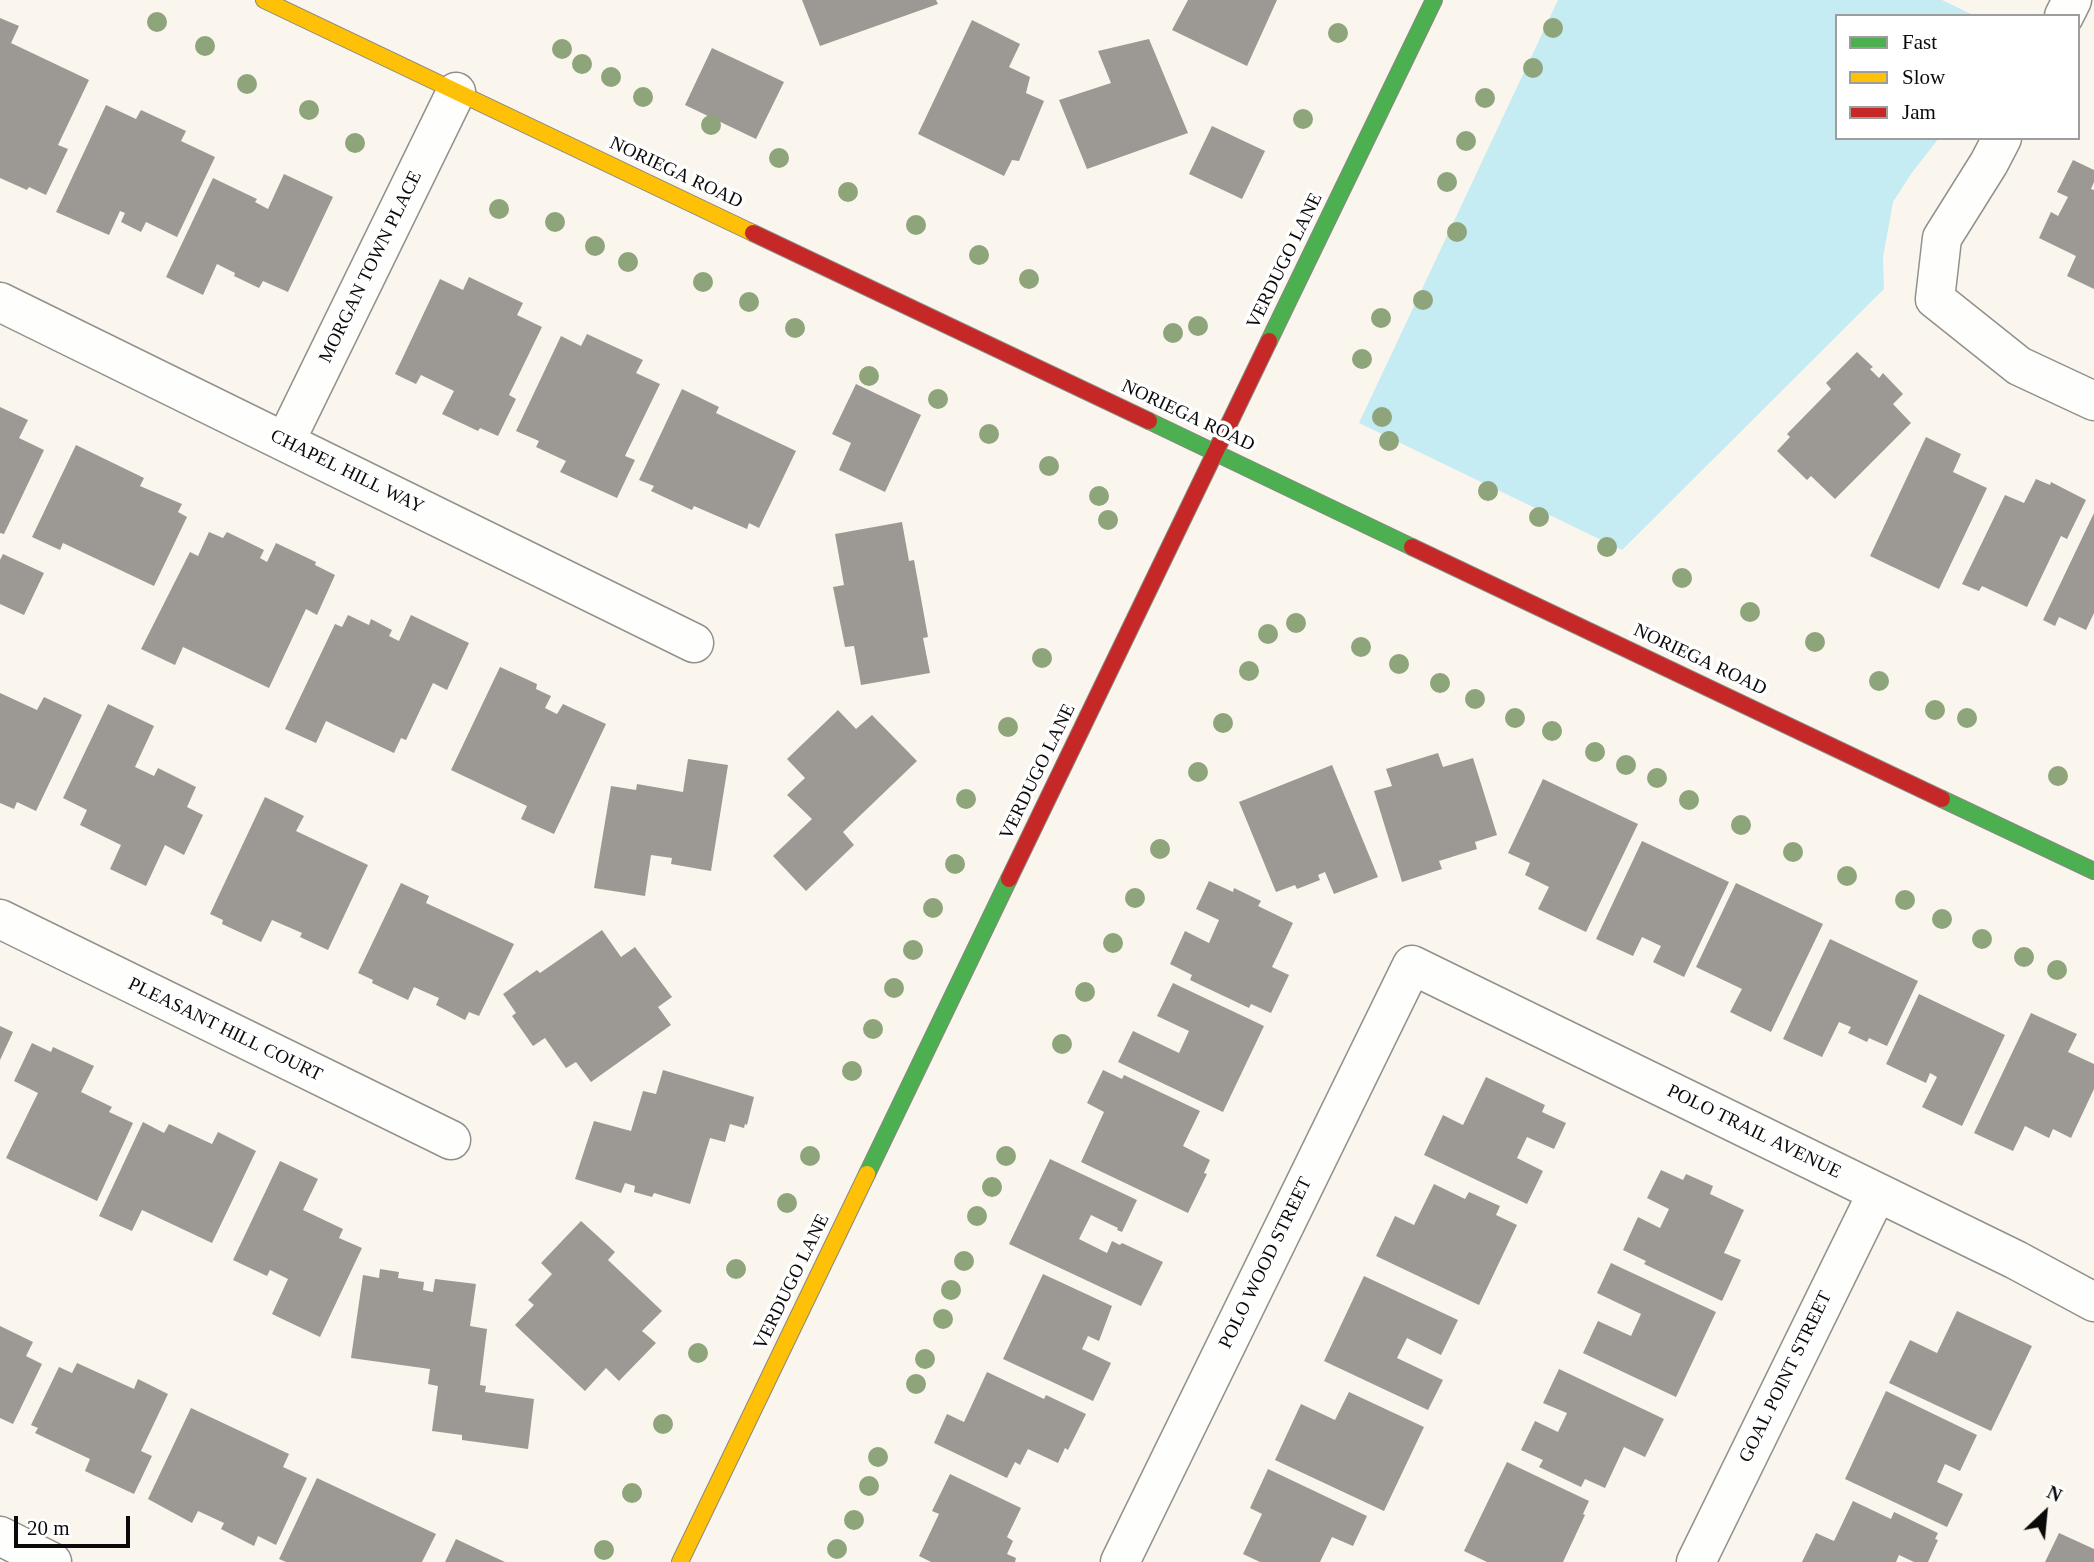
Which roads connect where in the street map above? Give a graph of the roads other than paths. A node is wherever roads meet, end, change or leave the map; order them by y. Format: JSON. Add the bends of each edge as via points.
{"nodes":[{"id":1,"x":264,"y":0,"type":"edge"},
{"id":2,"x":1434,"y":0,"type":"edge"},
{"id":3,"x":456,"y":92,"type":"junction"},
{"id":4,"x":2001,"y":140,"type":"edge"},
{"id":5,"x":0,"y":302,"type":"edge"},
{"id":6,"x":2094,"y":401,"type":"edge"},
{"id":7,"x":285,"y":442,"type":"junction"},
{"id":8,"x":1215,"y":453,"type":"junction"},
{"id":9,"x":694,"y":643,"type":"dead end"},
{"id":10,"x":2094,"y":871,"type":"edge"},
{"id":11,"x":0,"y":919,"type":"edge"},
{"id":12,"x":1412,"y":965,"type":"joint"},
{"id":13,"x":451,"y":1140,"type":"dead end"},
{"id":14,"x":1877,"y":1192,"type":"junction"},
{"id":15,"x":2094,"y":1302,"type":"edge"},
{"id":16,"x":0,"y":1536,"type":"edge"},
{"id":17,"x":52,"y":1562,"type":"edge"},
{"id":18,"x":680,"y":1562,"type":"edge"},
{"id":19,"x":1119,"y":1562,"type":"edge"},
{"id":20,"x":1696,"y":1562,"type":"edge"}],
"edges":[{"from":1,"to":3,"type":"street","name":"NORIEGA ROAD"},
{"from":2,"to":8,"type":"street","name":"VERDUGO LANE"},
{"from":3,"to":7,"type":"street","name":"MORGAN TOWN PLACE"},
{"from":3,"to":8,"type":"street","name":"NORIEGA ROAD"},
{"from":4,"to":6,"type":"street","via":[[1942,238],[1935,299],[2020,366]]},
{"from":5,"to":7,"type":"street","name":"CHAPEL HILL WAY"},
{"from":7,"to":9,"type":"street","name":"CHAPEL HILL WAY"},
{"from":8,"to":10,"type":"street","name":"NORIEGA ROAD"},
{"from":8,"to":18,"type":"street","name":"VERDUGO LANE"},
{"from":11,"to":13,"type":"street","name":"PLEASANT HILL COURT"},
{"from":12,"to":14,"type":"street","name":"POLO TRAIL AVENUE"},
{"from":12,"to":19,"type":"street","name":"POLO WOOD STREET"},
{"from":14,"to":15,"type":"street","name":"POLO TRAIL AVENUE"},
{"from":14,"to":20,"type":"street","name":"GOAL POINT STREET"},
{"from":16,"to":17,"type":"street"}]}
